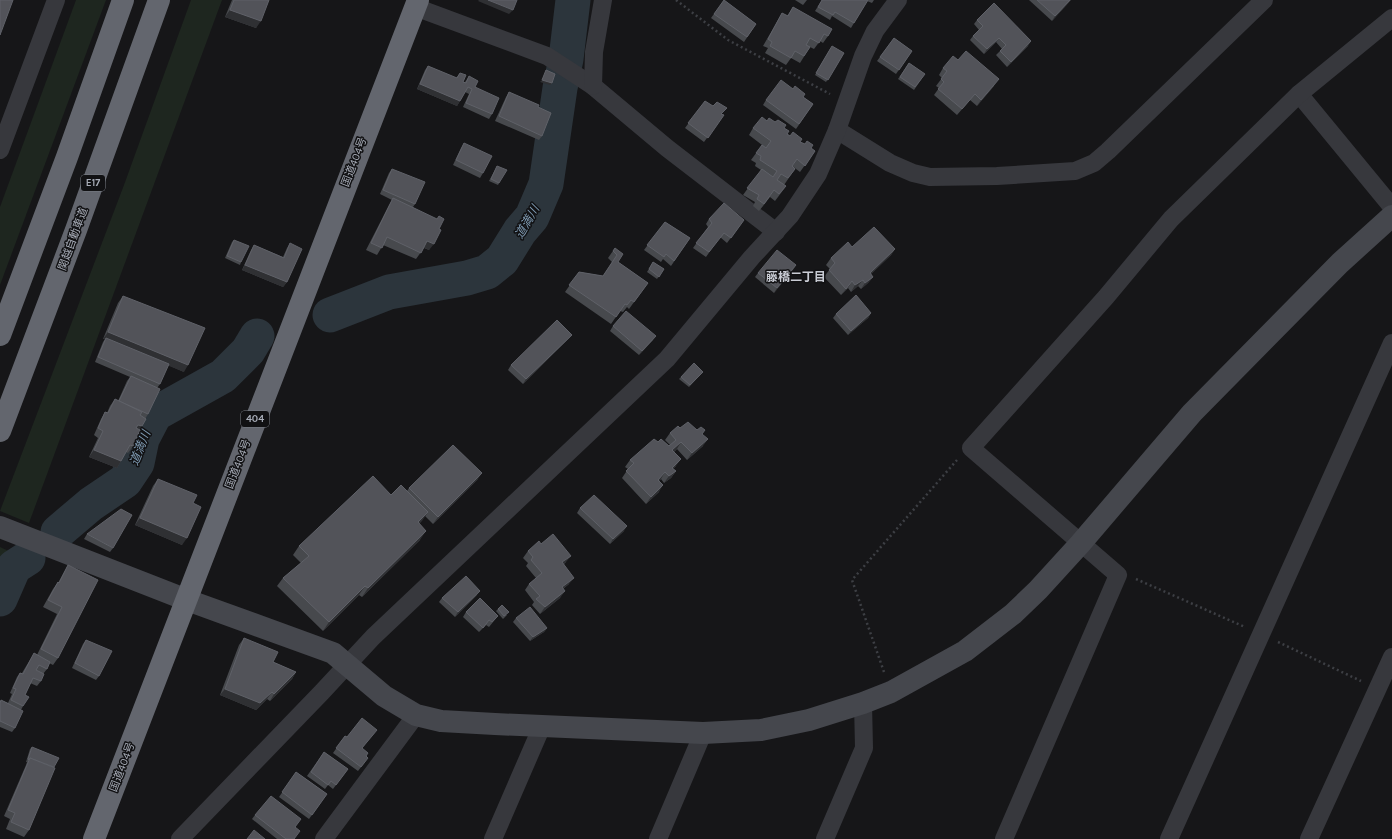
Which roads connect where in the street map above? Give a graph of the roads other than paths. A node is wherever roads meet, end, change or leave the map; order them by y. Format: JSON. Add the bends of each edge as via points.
{"nodes":[{"id":1,"x":56,"y":0,"type":"edge"},
{"id":2,"x":123,"y":0,"type":"edge"},
{"id":3,"x":159,"y":0,"type":"edge"},
{"id":4,"x":603,"y":0,"type":"edge"},
{"id":5,"x":898,"y":0,"type":"edge"},
{"id":6,"x":1264,"y":0,"type":"edge"},
{"id":7,"x":417,"y":4,"type":"edge"},
{"id":8,"x":1392,"y":18,"type":"edge"},
{"id":9,"x":593,"y":86,"type":"junction"},
{"id":10,"x":1299,"y":94,"type":"junction"},
{"id":11,"x":837,"y":130,"type":"junction"},
{"id":12,"x":0,"y":150,"type":"edge"},
{"id":13,"x":1392,"y":207,"type":"edge"},
{"id":14,"x":1392,"y":216,"type":"edge"},
{"id":15,"x":776,"y":232,"type":"junction"},
{"id":16,"x":0,"y":335,"type":"edge"},
{"id":17,"x":1392,"y":343,"type":"edge"},
{"id":18,"x":0,"y":431,"type":"edge"},
{"id":19,"x":0,"y":527,"type":"edge"},
{"id":20,"x":1080,"y":544,"type":"junction"},
{"id":21,"x":187,"y":600,"type":"junction"},
{"id":22,"x":1392,"y":657,"type":"edge"},
{"id":23,"x":348,"y":665,"type":"junction"},
{"id":24,"x":1385,"y":692,"type":"edge"},
{"id":25,"x":863,"y":703,"type":"junction"},
{"id":26,"x":416,"y":715,"type":"junction"},
{"id":27,"x":542,"y":726,"type":"junction"},
{"id":28,"x":703,"y":733,"type":"junction"},
{"id":29,"x":94,"y":839,"type":"edge"},
{"id":30,"x":180,"y":839,"type":"edge"},
{"id":31,"x":324,"y":839,"type":"edge"},
{"id":32,"x":493,"y":839,"type":"edge"},
{"id":33,"x":658,"y":839,"type":"edge"},
{"id":34,"x":825,"y":839,"type":"edge"},
{"id":35,"x":1004,"y":839,"type":"edge"},
{"id":36,"x":1169,"y":839,"type":"edge"},
{"id":37,"x":1309,"y":839,"type":"edge"}],
"edges":[{"from":1,"to":12,"type":"street"},
{"from":2,"to":16,"type":"highway"},
{"from":3,"to":18,"type":"highway","name":"関越自動車道","number":"E17"},
{"from":4,"to":9,"type":"street","via":[[594,52]]},
{"from":5,"to":11,"type":"street","via":[[875,31],[863,56]]},
{"from":6,"to":11,"type":"street","via":[[1108,151],[1094,163],[1075,171],[930,177],[913,173],[890,162]]},
{"from":7,"to":9,"type":"street","via":[[547,56]]},
{"from":7,"to":21,"type":"highway","name":"国道404号","number":"404"},
{"from":8,"to":10,"type":"street"},
{"from":9,"to":15,"type":"street","via":[[667,148]]},
{"from":10,"to":13,"type":"street"},
{"from":10,"to":20,"type":"street","via":[[1171,219],[1106,297],[971,448]]},
{"from":11,"to":15,"type":"street","via":[[818,174]]},
{"from":14,"to":20,"type":"street","via":[[1340,263],[1192,413]]},
{"from":15,"to":23,"type":"street","via":[[667,359],[469,544],[373,637]]},
{"from":17,"to":36,"type":"street"},
{"from":19,"to":21,"type":"street"},
{"from":20,"to":25,"type":"street","via":[[1038,590],[965,651],[891,692]]},
{"from":20,"to":35,"type":"street","via":[[1118,575]]},
{"from":21,"to":23,"type":"street","via":[[333,654]]},
{"from":21,"to":29,"type":"highway","name":"国道404号","number":"404"},
{"from":22,"to":24,"type":"street"},
{"from":23,"to":26,"type":"street","via":[[384,696]]},
{"from":23,"to":30,"type":"street"},
{"from":24,"to":37,"type":"street"},
{"from":25,"to":28,"type":"street","via":[[809,720],[761,730]]},
{"from":25,"to":34,"type":"street","via":[[864,748]]},
{"from":26,"to":27,"type":"street","via":[[441,720]]},
{"from":26,"to":31,"type":"street"},
{"from":27,"to":28,"type":"street"},
{"from":27,"to":32,"type":"street"},
{"from":28,"to":33,"type":"street"}]}
